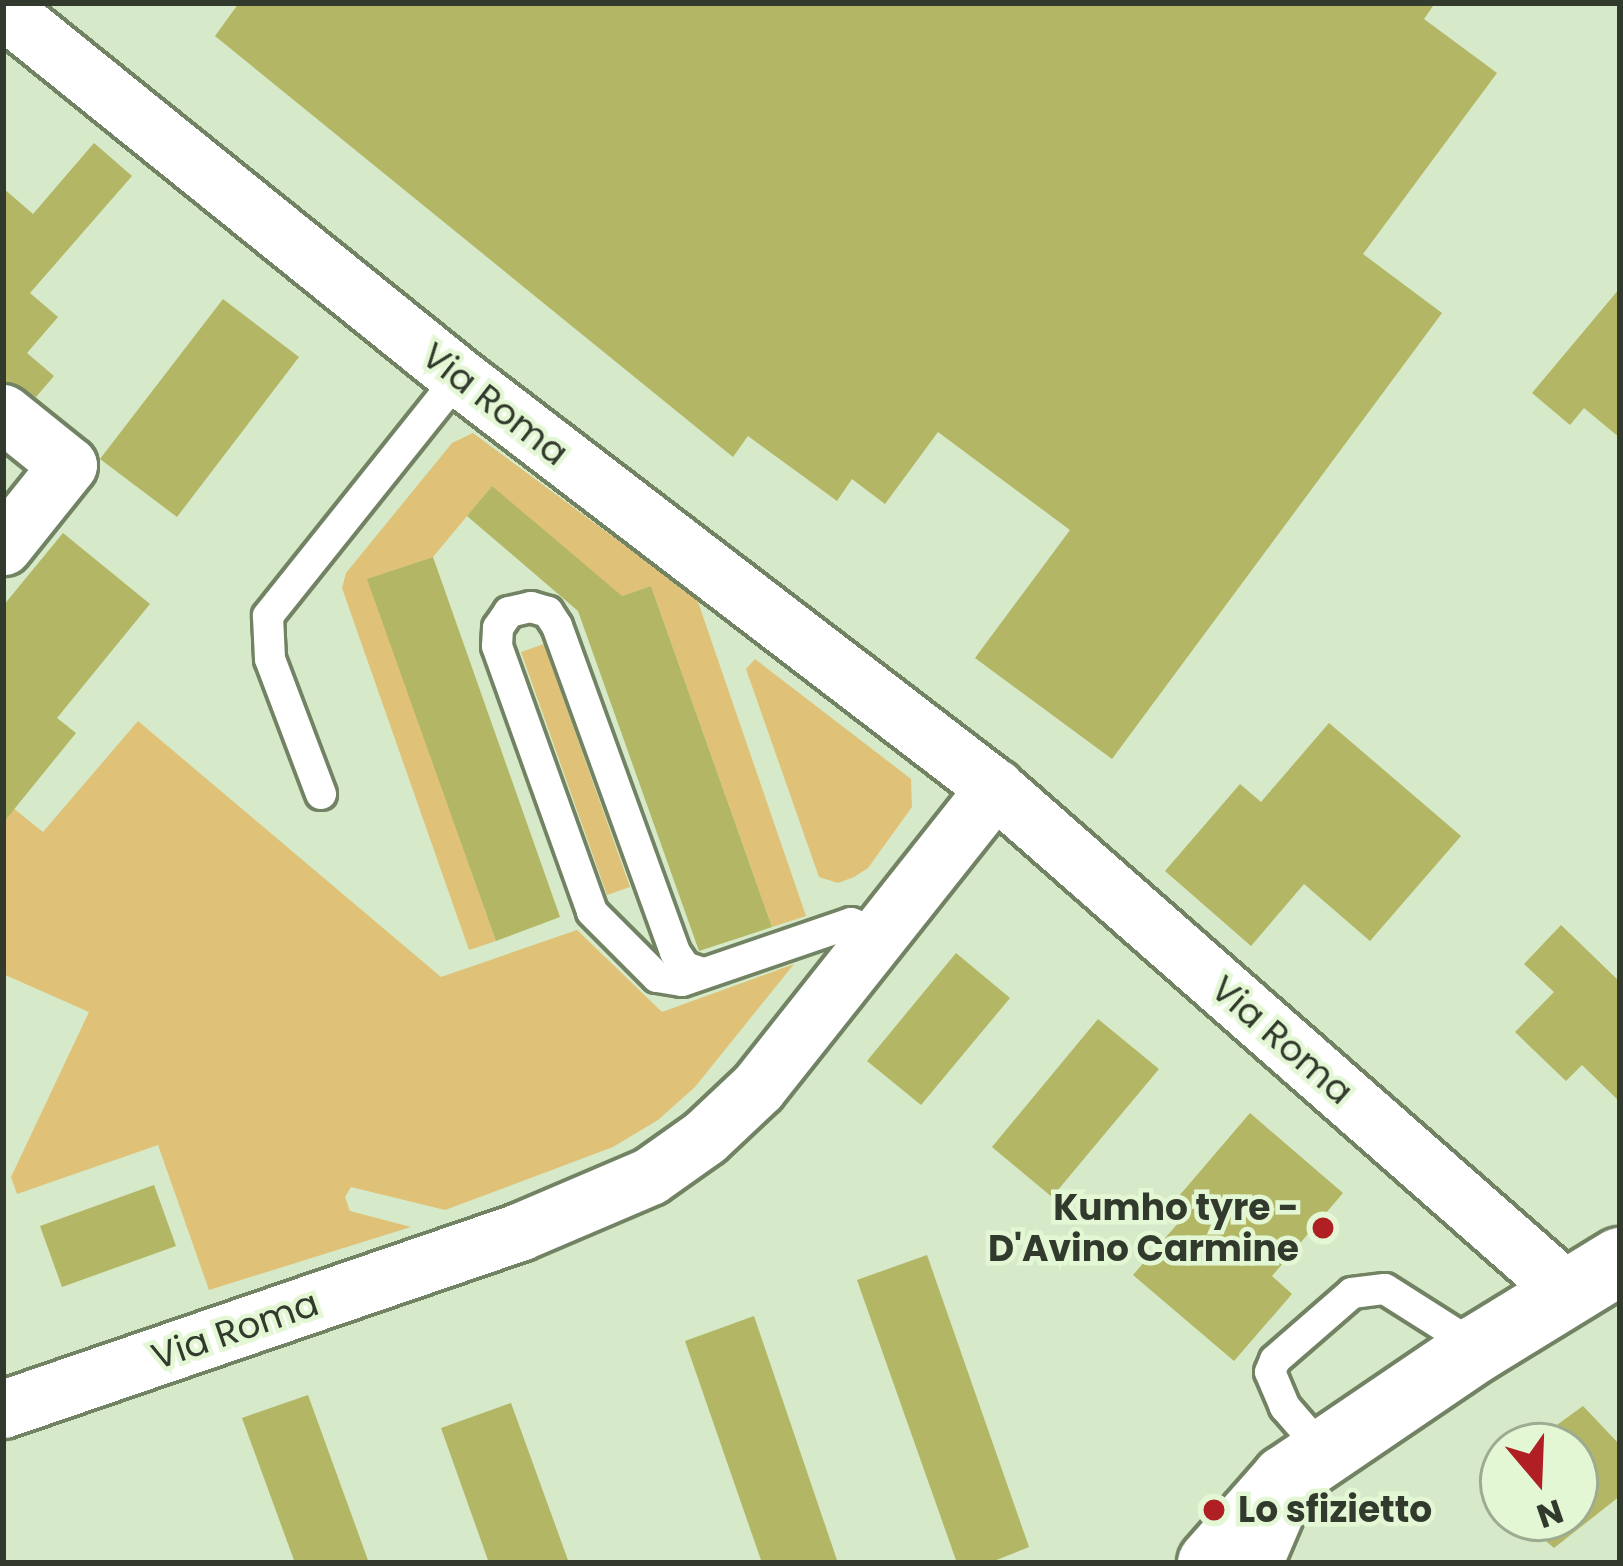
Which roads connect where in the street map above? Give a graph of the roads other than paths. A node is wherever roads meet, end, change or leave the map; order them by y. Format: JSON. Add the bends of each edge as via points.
{"nodes":[{"id":1,"x":3,"y":9,"type":"edge"},
{"id":2,"x":459,"y":377,"type":"junction"},
{"id":3,"x":3,"y":413,"type":"edge"},
{"id":4,"x":3,"y":546,"type":"edge"},
{"id":5,"x":995,"y":788,"type":"junction"},
{"id":6,"x":321,"y":794,"type":"dead end"},
{"id":7,"x":882,"y":935,"type":"junction"},
{"id":8,"x":703,"y":974,"type":"junction"},
{"id":9,"x":1594,"y":1276,"type":"edge"},
{"id":10,"x":1478,"y":1348,"type":"junction"},
{"id":11,"x":3,"y":1409,"type":"edge"},
{"id":12,"x":1305,"y":1465,"type":"junction"},
{"id":13,"x":1210,"y":1563,"type":"edge"},
{"id":14,"x":1249,"y":1563,"type":"edge"}],
"edges":[{"from":1,"to":2,"type":"street","name":"Via Roma"},
{"from":2,"to":5,"type":"street","name":"Via Roma"},
{"from":2,"to":6,"type":"lane","via":[[268,616],[270,659]]},
{"from":3,"to":4,"type":"street","via":[[68,465]]},
{"from":5,"to":7,"type":"street","name":"Via Roma"},
{"from":5,"to":9,"type":"street","name":"Via Roma"},
{"from":7,"to":8,"type":"lane","via":[[851,923]]},
{"from":7,"to":11,"type":"street","name":"Via Roma","via":[[758,1087],[650,1176],[519,1232]]},
{"from":8,"to":8,"type":"lane","via":[[685,968],[675,952],[557,626],[548,612],[509,612],[497,646],[592,912],[663,981]]},
{"from":9,"to":10,"type":"street"},
{"from":10,"to":12,"type":"street"},
{"from":10,"to":12,"type":"lane","via":[[1385,1289],[1352,1293],[1270,1372]]},
{"from":12,"to":13,"type":"street"},
{"from":12,"to":14,"type":"street"}]}
